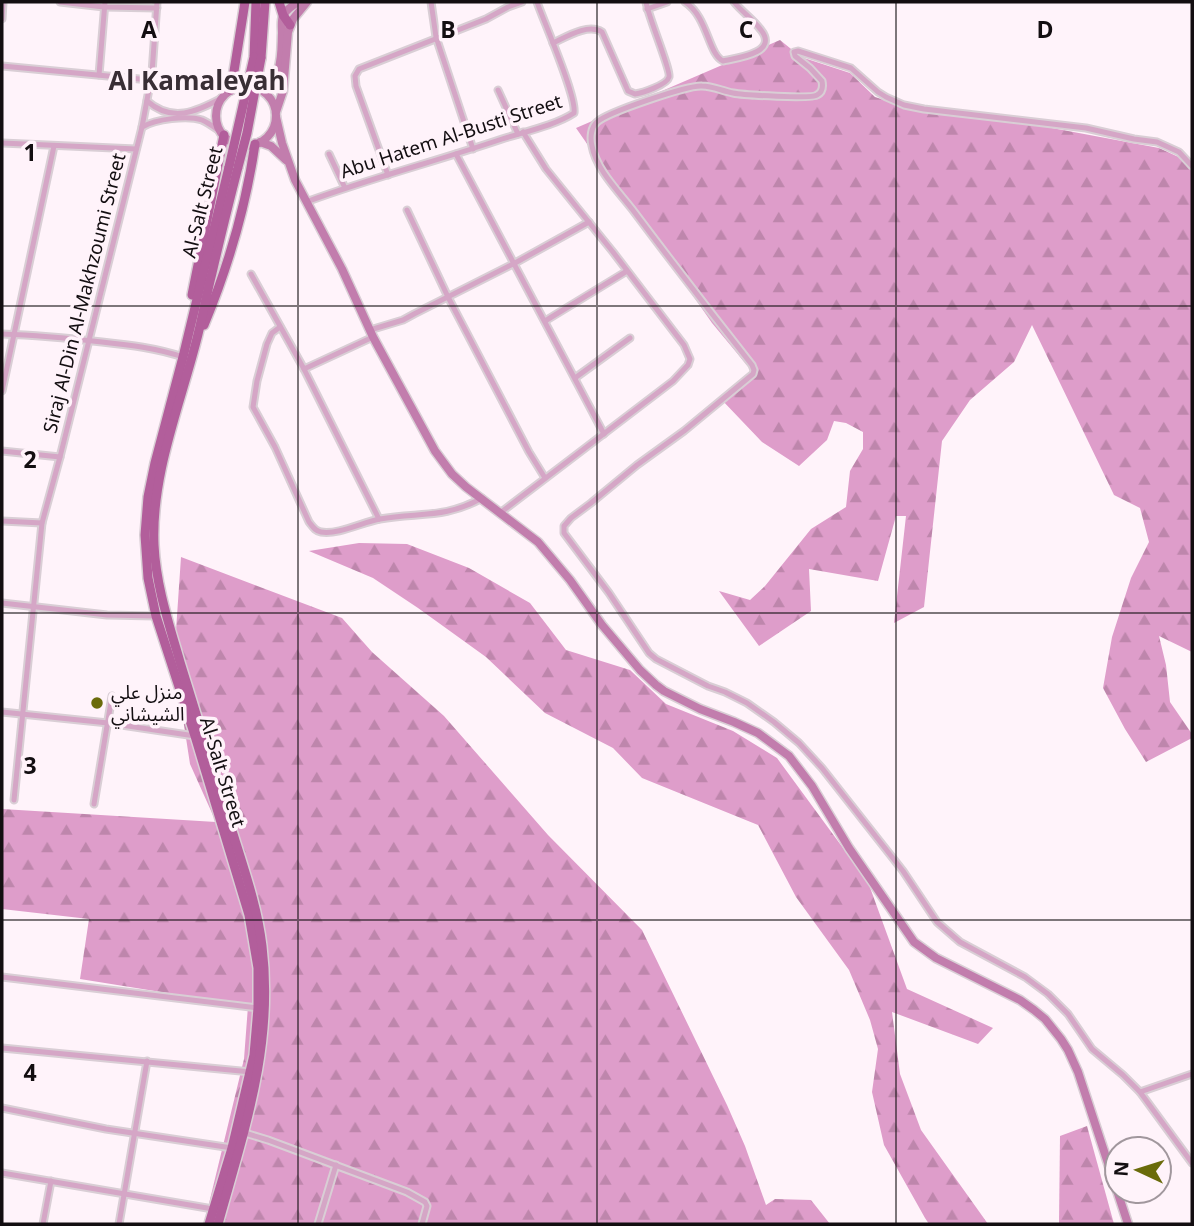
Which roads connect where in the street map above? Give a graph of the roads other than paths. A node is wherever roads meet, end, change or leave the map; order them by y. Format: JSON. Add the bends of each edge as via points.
{"nodes":[{"id":1,"x":3,"y":2,"type":"edge"},
{"id":2,"x":60,"y":2,"type":"edge"},
{"id":3,"x":245,"y":2,"type":"edge"},
{"id":4,"x":257,"y":2,"type":"edge"},
{"id":5,"x":265,"y":2,"type":"edge"},
{"id":6,"x":279,"y":2,"type":"edge"},
{"id":7,"x":299,"y":2,"type":"edge"},
{"id":8,"x":307,"y":2,"type":"edge"},
{"id":9,"x":431,"y":2,"type":"edge"},
{"id":10,"x":522,"y":2,"type":"edge"},
{"id":11,"x":537,"y":2,"type":"edge"},
{"id":12,"x":646,"y":2,"type":"edge"},
{"id":13,"x":667,"y":2,"type":"edge"},
{"id":14,"x":685,"y":2,"type":"edge"},
{"id":15,"x":734,"y":2,"type":"edge"},
{"id":16,"x":104,"y":4,"type":"edge"},
{"id":17,"x":157,"y":5,"type":"edge"},
{"id":18,"x":647,"y":9,"type":"junction"},
{"id":19,"x":283,"y":15,"type":"junction"},
{"id":20,"x":2,"y":19,"type":"edge"},
{"id":21,"x":290,"y":25,"type":"junction"},
{"id":22,"x":436,"y":37,"type":"junction"},
{"id":23,"x":553,"y":43,"type":"junction"},
{"id":24,"x":258,"y":57,"type":"junction"},
{"id":25,"x":2,"y":66,"type":"edge"},
{"id":26,"x":99,"y":75,"type":"junction"},
{"id":27,"x":150,"y":80,"type":"junction"},
{"id":28,"x":258,"y":88,"type":"junction"},
{"id":29,"x":231,"y":90,"type":"junction"},
{"id":30,"x":498,"y":90,"type":"dead end"},
{"id":31,"x":222,"y":98,"type":"junction"},
{"id":32,"x":147,"y":101,"type":"junction"},
{"id":33,"x":276,"y":115,"type":"junction"},
{"id":34,"x":177,"y":117,"type":"junction"},
{"id":35,"x":142,"y":127,"type":"junction"},
{"id":36,"x":520,"y":133,"type":"junction"},
{"id":37,"x":223,"y":134,"type":"junction"},
{"id":38,"x":2,"y":143,"type":"edge"},
{"id":39,"x":258,"y":143,"type":"junction"},
{"id":40,"x":54,"y":146,"type":"junction"},
{"id":41,"x":136,"y":149,"type":"junction"},
{"id":42,"x":473,"y":149,"type":"junction"},
{"id":43,"x":329,"y":154,"type":"dead end"},
{"id":44,"x":456,"y":154,"type":"junction"},
{"id":45,"x":290,"y":165,"type":"junction"},
{"id":46,"x":1192,"y":166,"type":"edge"},
{"id":47,"x":233,"y":167,"type":"junction"},
{"id":48,"x":388,"y":175,"type":"junction"},
{"id":49,"x":345,"y":188,"type":"junction"},
{"id":50,"x":306,"y":202,"type":"junction"},
{"id":51,"x":407,"y":210,"type":"dead end"},
{"id":52,"x":589,"y":222,"type":"junction"},
{"id":53,"x":515,"y":263,"type":"junction"},
{"id":54,"x":627,"y":271,"type":"junction"},
{"id":55,"x":251,"y":274,"type":"dead end"},
{"id":56,"x":449,"y":297,"type":"junction"},
{"id":57,"x":545,"y":321,"type":"junction"},
{"id":58,"x":190,"y":327,"type":"junction"},
{"id":59,"x":280,"y":327,"type":"junction"},
{"id":60,"x":372,"y":333,"type":"junction"},
{"id":61,"x":2,"y":334,"type":"edge"},
{"id":62,"x":14,"y":334,"type":"junction"},
{"id":63,"x":630,"y":338,"type":"dead end"},
{"id":64,"x":197,"y":339,"type":"junction"},
{"id":65,"x":89,"y":340,"type":"junction"},
{"id":66,"x":183,"y":357,"type":"junction"},
{"id":67,"x":304,"y":369,"type":"junction"},
{"id":68,"x":575,"y":378,"type":"junction"},
{"id":69,"x":2,"y":391,"type":"edge"},
{"id":70,"x":604,"y":434,"type":"junction"},
{"id":71,"x":2,"y":452,"type":"edge"},
{"id":72,"x":60,"y":457,"type":"junction"},
{"id":73,"x":545,"y":478,"type":"junction"},
{"id":74,"x":482,"y":498,"type":"junction"},
{"id":75,"x":500,"y":513,"type":"junction"},
{"id":76,"x":379,"y":519,"type":"junction"},
{"id":77,"x":2,"y":521,"type":"edge"},
{"id":78,"x":42,"y":523,"type":"junction"},
{"id":79,"x":2,"y":603,"type":"edge"},
{"id":80,"x":33,"y":607,"type":"junction"},
{"id":81,"x":156,"y":616,"type":"junction"},
{"id":82,"x":112,"y":696,"type":"dead end"},
{"id":83,"x":2,"y":712,"type":"edge"},
{"id":84,"x":23,"y":714,"type":"junction"},
{"id":85,"x":107,"y":723,"type":"junction"},
{"id":86,"x":195,"y":736,"type":"junction"},
{"id":87,"x":14,"y":800,"type":"dead end"},
{"id":88,"x":94,"y":804,"type":"dead end"},
{"id":89,"x":2,"y":977,"type":"edge"},
{"id":90,"x":258,"y":1008,"type":"junction"},
{"id":91,"x":2,"y":1048,"type":"edge"},
{"id":92,"x":147,"y":1061,"type":"junction"},
{"id":93,"x":250,"y":1072,"type":"junction"},
{"id":94,"x":1192,"y":1074,"type":"edge"},
{"id":95,"x":1140,"y":1092,"type":"junction"},
{"id":96,"x":2,"y":1108,"type":"edge"},
{"id":97,"x":136,"y":1133,"type":"junction"},
{"id":98,"x":245,"y":1133,"type":"junction"},
{"id":99,"x":232,"y":1147,"type":"junction"},
{"id":100,"x":1192,"y":1163,"type":"edge"},
{"id":101,"x":336,"y":1165,"type":"junction"},
{"id":102,"x":2,"y":1173,"type":"edge"},
{"id":103,"x":51,"y":1181,"type":"junction"},
{"id":104,"x":125,"y":1194,"type":"junction"},
{"id":105,"x":213,"y":1209,"type":"junction"},
{"id":106,"x":43,"y":1224,"type":"edge"},
{"id":107,"x":119,"y":1224,"type":"edge"},
{"id":108,"x":209,"y":1224,"type":"edge"},
{"id":109,"x":218,"y":1224,"type":"edge"},
{"id":110,"x":318,"y":1224,"type":"edge"},
{"id":111,"x":422,"y":1224,"type":"edge"},
{"id":112,"x":1128,"y":1224,"type":"edge"}],
"edges":[{"from":1,"to":20,"type":"street"},
{"from":2,"to":16,"type":"street"},
{"from":3,"to":29,"type":"main road"},
{"from":4,"to":24,"type":"main road","name":"Al-Salt Street"},
{"from":5,"to":24,"type":"main road","name":"Al-Salt Street"},
{"from":6,"to":19,"type":"main road"},
{"from":7,"to":19,"type":"main road"},
{"from":8,"to":21,"type":"main road"},
{"from":9,"to":22,"type":"street"},
{"from":10,"to":22,"type":"street"},
{"from":11,"to":23,"type":"street","name":"Abu Hatem Al-Busti Street"},
{"from":12,"to":18,"type":"street"},
{"from":13,"to":18,"type":"street"},
{"from":14,"to":15,"type":"street","via":[[701,19],[720,61],[742,57],[764,45],[764,34]]},
{"from":16,"to":17,"type":"street"},
{"from":16,"to":26,"type":"street"},
{"from":17,"to":27,"type":"street","name":"Siraj Al-Din Al-Makhzoumi Street"},
{"from":18,"to":23,"type":"street","via":[[669,75],[666,82],[642,93],[629,92],[597,29]]},
{"from":19,"to":21,"type":"main road"},
{"from":19,"to":28,"type":"main road","via":[[277,74]]},
{"from":21,"to":33,"type":"main road"},
{"from":22,"to":42,"type":"street"},
{"from":22,"to":48,"type":"street","via":[[356,72],[356,86]]},
{"from":23,"to":36,"type":"street","name":"Abu Hatem Al-Busti Street","via":[[574,111]]},
{"from":24,"to":47,"type":"main road","name":"Al-Salt Street","bridge":true},
{"from":25,"to":26,"type":"street"},
{"from":26,"to":27,"type":"street"},
{"from":27,"to":32,"type":"street","name":"Siraj Al-Din Al-Makhzoumi Street"},
{"from":28,"to":29,"type":"main road","via":[[249,85]]},
{"from":28,"to":33,"type":"main road","via":[[271,97]]},
{"from":29,"to":31,"type":"main road"},
{"from":30,"to":36,"type":"street"},
{"from":31,"to":34,"type":"street"},
{"from":31,"to":37,"type":"main road","via":[[217,121]]},
{"from":32,"to":34,"type":"street"},
{"from":32,"to":35,"type":"street","name":"Siraj Al-Din Al-Makhzoumi Street"},
{"from":33,"to":39,"type":"main road","via":[[270,134]]},
{"from":33,"to":45,"type":"main road"},
{"from":34,"to":35,"type":"street"},
{"from":34,"to":37,"type":"street","via":[[200,120]]},
{"from":35,"to":41,"type":"street","name":"Siraj Al-Din Al-Makhzoumi Street"},
{"from":36,"to":42,"type":"street","name":"Abu Hatem Al-Busti Street"},
{"from":36,"to":52,"type":"street"},
{"from":37,"to":39,"type":"main road","via":[[238,145]]},
{"from":37,"to":58,"type":"main road"},
{"from":38,"to":40,"type":"street"},
{"from":39,"to":45,"type":"main road","via":[[271,146]]},
{"from":39,"to":64,"type":"main road","via":[[222,280]]},
{"from":40,"to":41,"type":"street"},
{"from":40,"to":62,"type":"street"},
{"from":41,"to":65,"type":"street","name":"Siraj Al-Din Al-Makhzoumi Street"},
{"from":42,"to":44,"type":"street","name":"Abu Hatem Al-Busti Street"},
{"from":43,"to":49,"type":"street"},
{"from":44,"to":48,"type":"street","name":"Abu Hatem Al-Busti Street"},
{"from":44,"to":53,"type":"street"},
{"from":45,"to":50,"type":"main road"},
{"from":46,"to":95,"type":"street","via":[[1179,152],[1157,142],[1086,128],[904,105],[878,92],[851,68],[798,51],[795,57],[822,81],[817,95],[752,96],[696,86],[596,122],[592,147],[599,162],[754,372],[563,528],[649,653],[747,703],[799,743],[903,871],[937,922],[960,942],[1048,994],[1092,1049]]},
{"from":47,"to":58,"type":"main road","name":"Al-Salt Street"},
{"from":47,"to":64,"type":"main road","name":"Al-Salt Street"},
{"from":48,"to":49,"type":"street","name":"Abu Hatem Al-Busti Street"},
{"from":49,"to":50,"type":"street","name":"Abu Hatem Al-Busti Street"},
{"from":50,"to":60,"type":"main road"},
{"from":51,"to":56,"type":"street"},
{"from":52,"to":53,"type":"street"},
{"from":52,"to":54,"type":"street"},
{"from":53,"to":56,"type":"street"},
{"from":53,"to":57,"type":"street"},
{"from":54,"to":57,"type":"street"},
{"from":54,"to":70,"type":"street","via":[[690,359],[673,381]]},
{"from":55,"to":59,"type":"street"},
{"from":56,"to":60,"type":"street"},
{"from":56,"to":73,"type":"street"},
{"from":57,"to":68,"type":"street"},
{"from":58,"to":66,"type":"main road","name":"Al-Salt Street"},
{"from":59,"to":67,"type":"street"},
{"from":59,"to":76,"type":"street","via":[[267,344],[253,407],[309,522],[317,531],[328,532]]},
{"from":60,"to":67,"type":"street"},
{"from":60,"to":74,"type":"main road","via":[[440,458]]},
{"from":61,"to":62,"type":"street"},
{"from":62,"to":65,"type":"street"},
{"from":62,"to":69,"type":"street"},
{"from":63,"to":68,"type":"street"},
{"from":64,"to":98,"type":"main road","name":"Al-Salt Street","via":[[160,479],[155,554],[168,622],[260,934],[264,1031]]},
{"from":65,"to":66,"type":"street","via":[[162,349]]},
{"from":65,"to":72,"type":"street","name":"Siraj Al-Din Al-Makhzoumi Street"},
{"from":66,"to":81,"type":"main road","name":"Al-Salt Street","via":[[148,496],[145,549]]},
{"from":67,"to":76,"type":"street"},
{"from":68,"to":70,"type":"street"},
{"from":70,"to":73,"type":"street"},
{"from":71,"to":72,"type":"street"},
{"from":72,"to":78,"type":"street","name":"Siraj Al-Din Al-Makhzoumi Street"},
{"from":73,"to":75,"type":"street"},
{"from":74,"to":75,"type":"main road"},
{"from":74,"to":76,"type":"street","via":[[444,513]]},
{"from":75,"to":112,"type":"main road","via":[[538,542],[656,685],[758,733],[789,756],[914,942],[1020,1000],[1045,1019],[1078,1072]]},
{"from":77,"to":78,"type":"street"},
{"from":78,"to":80,"type":"street","name":"Siraj Al-Din Al-Makhzoumi Street"},
{"from":79,"to":80,"type":"street"},
{"from":80,"to":81,"type":"street"},
{"from":80,"to":84,"type":"street","name":"Siraj Al-Din Al-Makhzoumi Street"},
{"from":81,"to":86,"type":"main road","name":"Al-Salt Street"},
{"from":82,"to":85,"type":"street"},
{"from":83,"to":84,"type":"street"},
{"from":84,"to":85,"type":"street"},
{"from":84,"to":87,"type":"street","name":"Siraj Al-Din Al-Makhzoumi Street"},
{"from":85,"to":86,"type":"street"},
{"from":85,"to":88,"type":"street"},
{"from":86,"to":90,"type":"main road","name":"Al-Salt Street","via":[[250,923],[258,968]]},
{"from":89,"to":90,"type":"street"},
{"from":90,"to":93,"type":"main road","name":"Al-Salt Street"},
{"from":91,"to":92,"type":"street"},
{"from":92,"to":93,"type":"street"},
{"from":92,"to":97,"type":"street"},
{"from":93,"to":99,"type":"main road","name":"Al-Salt Street"},
{"from":94,"to":95,"type":"street"},
{"from":95,"to":100,"type":"street"},
{"from":96,"to":97,"type":"street"},
{"from":97,"to":99,"type":"street"},
{"from":97,"to":104,"type":"street"},
{"from":98,"to":101,"type":"street"},
{"from":98,"to":109,"type":"main road","name":"Al-Salt Street"},
{"from":99,"to":105,"type":"main road","name":"Al-Salt Street"},
{"from":101,"to":110,"type":"street"},
{"from":101,"to":111,"type":"street","via":[[425,1202]]},
{"from":102,"to":103,"type":"street"},
{"from":103,"to":104,"type":"street"},
{"from":103,"to":106,"type":"street"},
{"from":104,"to":105,"type":"street"},
{"from":104,"to":107,"type":"street"},
{"from":105,"to":108,"type":"main road","name":"Al-Salt Street"}]}
